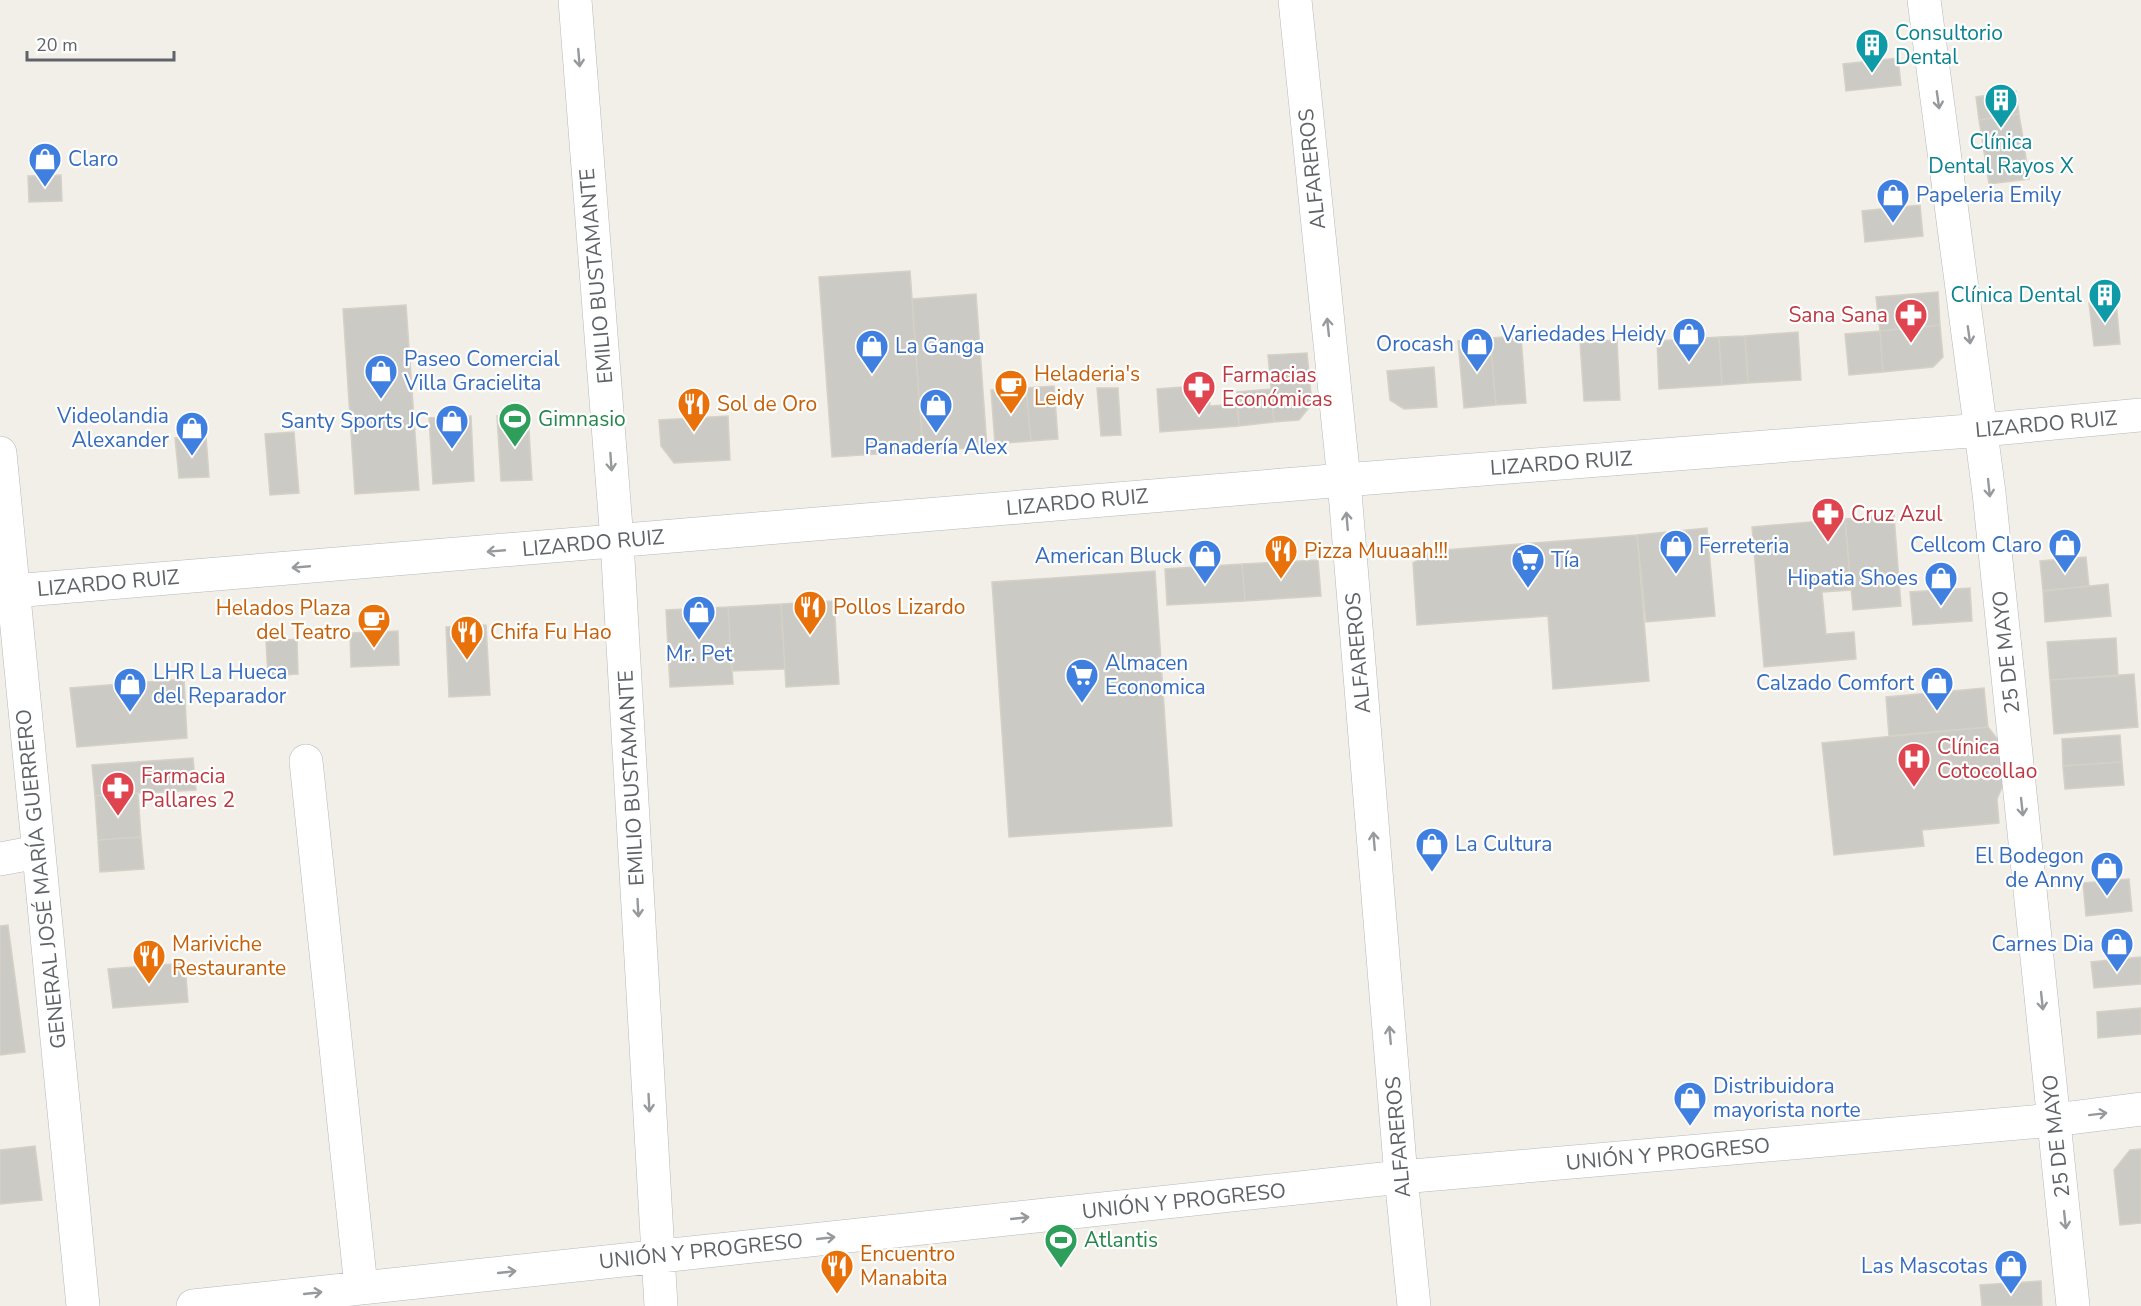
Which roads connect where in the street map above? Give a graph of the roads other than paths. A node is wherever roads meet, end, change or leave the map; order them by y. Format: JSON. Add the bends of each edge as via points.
{"nodes":[{"id":1,"x":574,"y":0,"type":"edge"},
{"id":2,"x":1295,"y":0,"type":"edge"},
{"id":3,"x":1924,"y":0,"type":"edge"},
{"id":4,"x":2141,"y":415,"type":"edge"},
{"id":5,"x":1982,"y":430,"type":"junction"},
{"id":6,"x":0,"y":453,"type":"edge"},
{"id":7,"x":1344,"y":480,"type":"junction"},
{"id":8,"x":617,"y":541,"type":"junction"},
{"id":9,"x":13,"y":591,"type":"junction"},
{"id":10,"x":306,"y":761,"type":"dead end"},
{"id":11,"x":38,"y":852,"type":"junction"},
{"id":12,"x":0,"y":859,"type":"edge"},
{"id":13,"x":2141,"y":1109,"type":"edge"},
{"id":14,"x":2054,"y":1120,"type":"junction"},
{"id":15,"x":1401,"y":1177,"type":"junction"},
{"id":16,"x":657,"y":1256,"type":"junction"},
{"id":17,"x":361,"y":1287,"type":"junction"},
{"id":18,"x":83,"y":1306,"type":"edge"},
{"id":19,"x":193,"y":1306,"type":"edge"},
{"id":20,"x":660,"y":1306,"type":"edge"},
{"id":21,"x":1414,"y":1306,"type":"edge"},
{"id":22,"x":2073,"y":1306,"type":"edge"}],
"edges":[{"from":1,"to":8,"type":"street","name":"EMILIO BUSTAMANTE","one_way":true},
{"from":7,"to":2,"type":"street","name":"ALFAREROS","one_way":true},
{"from":3,"to":5,"type":"street","name":"25 DE MAYO","one_way":true},
{"from":4,"to":5,"type":"street","name":"LIZARDO RUIZ"},
{"from":5,"to":7,"type":"street","name":"LIZARDO RUIZ"},
{"from":5,"to":14,"type":"street","name":"25 DE MAYO","one_way":true},
{"from":6,"to":9,"type":"street","name":"GENERAL JOSÉ MARÍA GUERRERO"},
{"from":7,"to":8,"type":"street","name":"LIZARDO RUIZ"},
{"from":15,"to":7,"type":"street","name":"ALFAREROS","one_way":true},
{"from":8,"to":9,"type":"street","name":"LIZARDO RUIZ","one_way":true},
{"from":8,"to":16,"type":"street","name":"EMILIO BUSTAMANTE","one_way":true},
{"from":9,"to":11,"type":"street","name":"GENERAL JOSÉ MARÍA GUERRERO"},
{"from":10,"to":17,"type":"street"},
{"from":11,"to":12,"type":"street"},
{"from":11,"to":18,"type":"street","name":"GENERAL JOSÉ MARÍA GUERRERO"},
{"from":14,"to":13,"type":"street","name":"UNIÓN Y PROGRESO","one_way":true},
{"from":14,"to":15,"type":"street","name":"UNIÓN Y PROGRESO"},
{"from":14,"to":22,"type":"street","name":"25 DE MAYO","one_way":true},
{"from":16,"to":15,"type":"street","name":"UNIÓN Y PROGRESO","one_way":true},
{"from":15,"to":21,"type":"street","name":"ALFAREROS"},
{"from":17,"to":16,"type":"street","name":"UNIÓN Y PROGRESO","one_way":true},
{"from":16,"to":20,"type":"street","name":"EMILIO BUSTAMANTE"},
{"from":19,"to":17,"type":"street","name":"UNIÓN Y PROGRESO","one_way":true}]}
